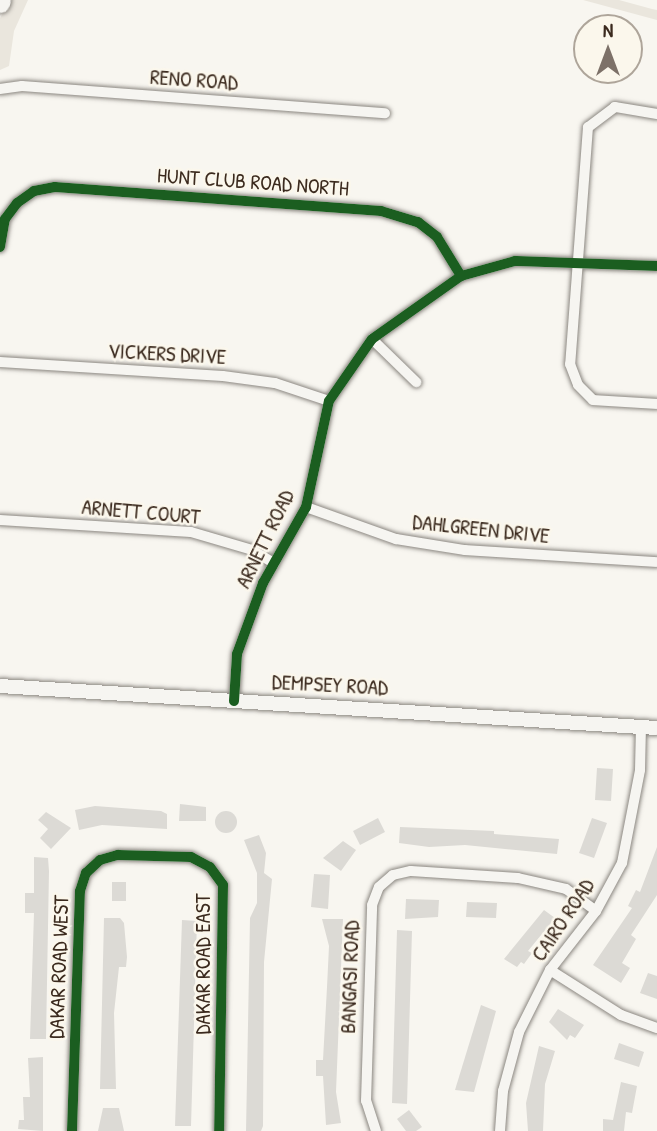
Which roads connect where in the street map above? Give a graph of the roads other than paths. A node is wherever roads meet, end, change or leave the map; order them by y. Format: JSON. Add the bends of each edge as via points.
{"nodes":[{"id":1,"x":0,"y":89,"type":"edge"},
{"id":2,"x":385,"y":113,"type":"dead end"},
{"id":3,"x":657,"y":114,"type":"edge"},
{"id":4,"x":0,"y":247,"type":"edge"},
{"id":5,"x":576,"y":261,"type":"junction"},
{"id":6,"x":657,"y":266,"type":"edge"},
{"id":7,"x":461,"y":276,"type":"junction"},
{"id":8,"x":372,"y":339,"type":"junction"},
{"id":9,"x":0,"y":362,"type":"edge"},
{"id":10,"x":416,"y":382,"type":"dead end"},
{"id":11,"x":329,"y":401,"type":"junction"},
{"id":12,"x":657,"y":404,"type":"edge"},
{"id":13,"x":306,"y":507,"type":"junction"},
{"id":14,"x":0,"y":520,"type":"edge"},
{"id":15,"x":657,"y":562,"type":"edge"},
{"id":16,"x":274,"y":563,"type":"junction"},
{"id":17,"x":0,"y":686,"type":"edge"},
{"id":18,"x":234,"y":701,"type":"junction"},
{"id":19,"x":641,"y":727,"type":"junction"},
{"id":20,"x":657,"y":728,"type":"edge"},
{"id":21,"x":148,"y":856,"type":"joint"},
{"id":22,"x":597,"y":911,"type":"junction"},
{"id":23,"x":550,"y":970,"type":"junction"},
{"id":24,"x":657,"y":1028,"type":"edge"},
{"id":25,"x":72,"y":1131,"type":"edge"},
{"id":26,"x":219,"y":1131,"type":"edge"},
{"id":27,"x":376,"y":1131,"type":"edge"},
{"id":28,"x":500,"y":1131,"type":"edge"}],
"edges":[{"from":1,"to":2,"type":"street","name":"RENO ROAD","via":[[22,86]]},
{"from":3,"to":5,"type":"street","via":[[615,107],[598,115],[588,127]]},
{"from":4,"to":7,"type":"street","name":"HUNT CLUB ROAD NORTH","via":[[5,219],[17,203],[34,191],[55,187],[381,211],[418,222],[437,237]]},
{"from":5,"to":6,"type":"street","name":"ARNETT ROAD"},
{"from":5,"to":7,"type":"street","name":"ARNETT ROAD","via":[[515,261]]},
{"from":5,"to":12,"type":"street","via":[[570,364],[578,385],[593,400]]},
{"from":7,"to":8,"type":"street","name":"ARNETT ROAD"},
{"from":8,"to":10,"type":"street"},
{"from":8,"to":11,"type":"street","name":"ARNETT ROAD"},
{"from":9,"to":11,"type":"street","name":"VICKERS DRIVE","via":[[223,376],[275,383]]},
{"from":11,"to":13,"type":"street","name":"ARNETT ROAD"},
{"from":13,"to":15,"type":"street","name":"DAHLGREEN DRIVE","via":[[396,539],[465,550]]},
{"from":13,"to":16,"type":"street","name":"ARNETT ROAD"},
{"from":14,"to":16,"type":"street","name":"ARNETT COURT","via":[[191,532],[252,550]]},
{"from":16,"to":18,"type":"street","name":"ARNETT ROAD","via":[[237,654]]},
{"from":17,"to":18,"type":"main road","name":"DEMPSEY ROAD"},
{"from":18,"to":19,"type":"main road","name":"DEMPSEY ROAD"},
{"from":19,"to":20,"type":"main road","name":"DEMPSEY ROAD"},
{"from":19,"to":22,"type":"street","name":"CAIRO ROAD","via":[[640,770],[622,863]]},
{"from":21,"to":25,"type":"street","name":"DAKAR ROAD WEST","via":[[100,860],[86,873],[80,891]]},
{"from":21,"to":26,"type":"street","name":"DAKAR ROAD EAST","via":[[191,857],[211,867],[223,885]]},
{"from":22,"to":23,"type":"street","name":"CAIRO ROAD"},
{"from":22,"to":27,"type":"street","name":"BANGASI ROAD","via":[[566,889],[518,878],[411,870],[393,875],[379,887],[372,905],[366,1101]]},
{"from":23,"to":24,"type":"street","via":[[621,1015]]},
{"from":23,"to":28,"type":"street","name":"CAIRO ROAD","via":[[519,1032],[503,1091]]}]}
